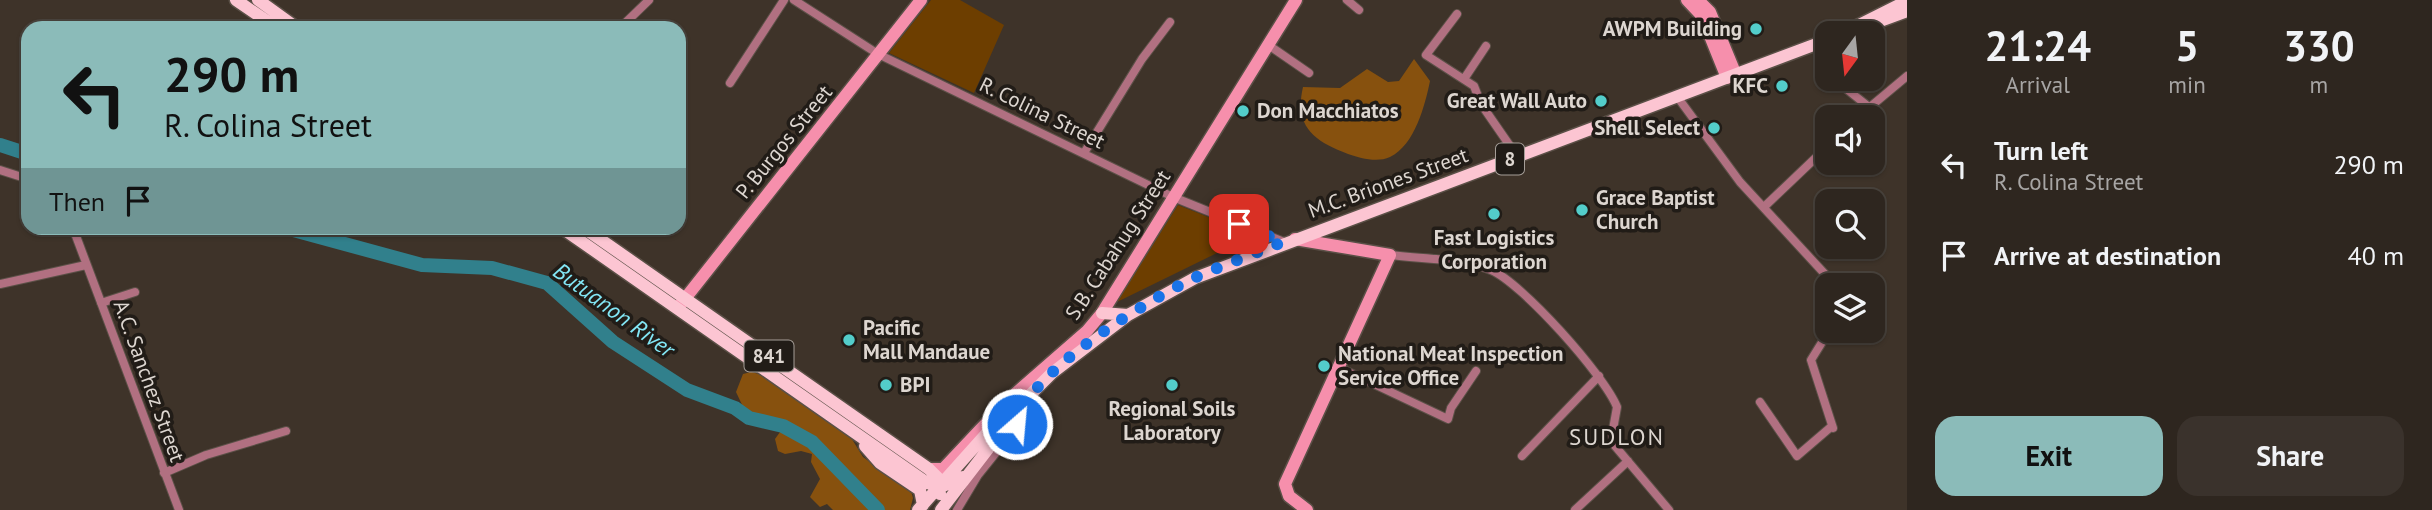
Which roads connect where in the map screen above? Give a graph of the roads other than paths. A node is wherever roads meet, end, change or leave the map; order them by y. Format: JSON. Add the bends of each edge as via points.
{"nodes":[{"id":1,"x":236,"y":0,"type":"edge"},
{"id":2,"x":258,"y":0,"type":"edge"},
{"id":3,"x":649,"y":0,"type":"edge"},
{"id":4,"x":785,"y":0,"type":"edge"},
{"id":5,"x":794,"y":0,"type":"edge"},
{"id":6,"x":921,"y":0,"type":"edge"},
{"id":7,"x":1296,"y":0,"type":"edge"},
{"id":8,"x":1347,"y":0,"type":"edge"},
{"id":9,"x":1686,"y":0,"type":"edge"},
{"id":10,"x":1698,"y":0,"type":"edge"},
{"id":11,"x":1907,"y":1,"type":"edge"},
{"id":12,"x":1359,"y":10,"type":"dead end"},
{"id":13,"x":1907,"y":11,"type":"edge"},
{"id":14,"x":1457,"y":14,"type":"dead end"},
{"id":15,"x":1907,"y":18,"type":"edge"},
{"id":16,"x":266,"y":21,"type":"edge"},
{"id":17,"x":288,"y":21,"type":"edge"},
{"id":18,"x":627,"y":21,"type":"edge"},
{"id":19,"x":1868,"y":21,"type":"edge"},
{"id":20,"x":1880,"y":21,"type":"edge"},
{"id":21,"x":1170,"y":22,"type":"dead end"},
{"id":22,"x":1885,"y":23,"type":"edge"},
{"id":23,"x":1267,"y":44,"type":"junction"},
{"id":24,"x":1815,"y":44,"type":"edge"},
{"id":25,"x":1486,"y":46,"type":"dead end"},
{"id":26,"x":878,"y":54,"type":"junction"},
{"id":27,"x":1309,"y":73,"type":"dead end"},
{"id":28,"x":1732,"y":76,"type":"junction"},
{"id":29,"x":1907,"y":76,"type":"edge"},
{"id":30,"x":1464,"y":79,"type":"junction"},
{"id":31,"x":730,"y":83,"type":"dead end"},
{"id":32,"x":1850,"y":91,"type":"edge"},
{"id":33,"x":1676,"y":96,"type":"junction"},
{"id":34,"x":1867,"y":105,"type":"edge"},
{"id":35,"x":1871,"y":105,"type":"edge"},
{"id":36,"x":1084,"y":153,"type":"junction"},
{"id":37,"x":1517,"y":156,"type":"junction"},
{"id":38,"x":1815,"y":158,"type":"edge"},
{"id":39,"x":0,"y":170,"type":"edge"},
{"id":40,"x":21,"y":177,"type":"edge"},
{"id":41,"x":1173,"y":197,"type":"junction"},
{"id":42,"x":1764,"y":206,"type":"junction"},
{"id":43,"x":75,"y":235,"type":"edge"},
{"id":44,"x":573,"y":235,"type":"edge"},
{"id":45,"x":593,"y":235,"type":"edge"},
{"id":46,"x":1288,"y":240,"type":"junction"},
{"id":47,"x":1390,"y":254,"type":"junction"},
{"id":48,"x":86,"y":265,"type":"junction"},
{"id":49,"x":1824,"y":273,"type":"edge"},
{"id":50,"x":0,"y":284,"type":"edge"},
{"id":51,"x":135,"y":292,"type":"dead end"},
{"id":52,"x":102,"y":303,"type":"junction"},
{"id":53,"x":681,"y":303,"type":"junction"},
{"id":54,"x":1101,"y":313,"type":"junction"},
{"id":55,"x":1128,"y":315,"type":"junction"},
{"id":56,"x":1822,"y":343,"type":"edge"},
{"id":57,"x":1340,"y":368,"type":"junction"},
{"id":58,"x":1476,"y":371,"type":"dead end"},
{"id":59,"x":1600,"y":376,"type":"junction"},
{"id":60,"x":1028,"y":397,"type":"junction"},
{"id":61,"x":1760,"y":402,"type":"dead end"},
{"id":62,"x":1018,"y":413,"type":"junction"},
{"id":63,"x":851,"y":430,"type":"junction"},
{"id":64,"x":286,"y":431,"type":"dead end"},
{"id":65,"x":1522,"y":456,"type":"dead end"},
{"id":66,"x":1628,"y":461,"type":"junction"},
{"id":67,"x":929,"y":468,"type":"junction"},
{"id":68,"x":164,"y":473,"type":"junction"},
{"id":69,"x":967,"y":475,"type":"junction"},
{"id":70,"x":940,"y":486,"type":"junction"},
{"id":71,"x":925,"y":508,"type":"edge"},
{"id":72,"x":179,"y":510,"type":"edge"},
{"id":73,"x":942,"y":510,"type":"edge"},
{"id":74,"x":957,"y":510,"type":"edge"},
{"id":75,"x":1307,"y":510,"type":"edge"},
{"id":76,"x":1575,"y":510,"type":"edge"},
{"id":77,"x":1669,"y":510,"type":"edge"}],
"edges":[{"from":1,"to":16,"type":"main road"},
{"from":2,"to":17,"type":"main road"},
{"from":3,"to":18,"type":"street"},
{"from":4,"to":31,"type":"street"},
{"from":5,"to":26,"type":"street","name":"R. Colina Street"},
{"from":6,"to":26,"type":"street","name":"P. Burgos Street"},
{"from":7,"to":23,"type":"street","name":"S.B. Cabahug Street"},
{"from":8,"to":12,"type":"street"},
{"from":9,"to":28,"type":"street","via":[[1702,16]]},
{"from":10,"to":28,"type":"street","via":[[1710,12]]},
{"from":11,"to":19,"type":"main road"},
{"from":13,"to":20,"type":"main road"},
{"from":14,"to":30,"type":"street","via":[[1426,55]]},
{"from":15,"to":22,"type":"main road"},
{"from":21,"to":36,"type":"street"},
{"from":23,"to":27,"type":"street"},
{"from":23,"to":41,"type":"street","name":"S.B. Cabahug Street"},
{"from":24,"to":28,"type":"main road","name":"M.C. Briones Street","number":"8"},
{"from":25,"to":30,"type":"street"},
{"from":26,"to":36,"type":"street","name":"R. Colina Street"},
{"from":26,"to":53,"type":"street","name":"P. Burgos Street"},
{"from":28,"to":33,"type":"main road","name":"M.C. Briones Street","number":"8"},
{"from":29,"to":35,"type":"street"},
{"from":30,"to":37,"type":"street","via":[[1474,86]]},
{"from":32,"to":34,"type":"street"},
{"from":33,"to":37,"type":"main road","name":"M.C. Briones Street","number":"8"},
{"from":33,"to":42,"type":"street","via":[[1740,182]]},
{"from":36,"to":41,"type":"street","name":"R. Colina Street"},
{"from":37,"to":46,"type":"main road","name":"M.C. Briones Street","number":"8"},
{"from":38,"to":42,"type":"street"},
{"from":39,"to":40,"type":"street"},
{"from":41,"to":46,"type":"street","name":"R. Colina Street"},
{"from":41,"to":54,"type":"street","name":"S.B. Cabahug Street"},
{"from":42,"to":49,"type":"street"},
{"from":43,"to":48,"type":"street","name":"A.C. Sanchez Street"},
{"from":44,"to":53,"type":"main road","number":"841"},
{"from":45,"to":53,"type":"main road","number":"841"},
{"from":46,"to":47,"type":"street"},
{"from":46,"to":55,"type":"main road","name":"M.C. Briones Street","number":"8","via":[[1195,278]]},
{"from":47,"to":57,"type":"street"},
{"from":47,"to":59,"type":"street","via":[[1477,266],[1499,275]]},
{"from":48,"to":50,"type":"street"},
{"from":48,"to":52,"type":"street","name":"A.C. Sanchez Street"},
{"from":51,"to":52,"type":"street"},
{"from":52,"to":68,"type":"street","name":"A.C. Sanchez Street"},
{"from":53,"to":63,"type":"main road","number":"841"},
{"from":53,"to":67,"type":"main road","number":"841"},
{"from":54,"to":55,"type":"main road"},
{"from":54,"to":67,"type":"street","name":"S.B. Cabahug Street","via":[[1087,331],[992,415],[945,467]]},
{"from":55,"to":60,"type":"main road","name":"M.C. Briones Street","number":"8","via":[[1061,365]]},
{"from":56,"to":61,"type":"street","via":[[1811,360],[1832,427],[1797,456]]},
{"from":57,"to":58,"type":"street","via":[[1448,419]]},
{"from":57,"to":75,"type":"street","via":[[1285,484],[1289,496]]},
{"from":59,"to":65,"type":"street"},
{"from":59,"to":66,"type":"street","via":[[1617,407],[1612,435],[1615,446]]},
{"from":60,"to":62,"type":"main road","name":"M.C. Briones Street","number":"8"},
{"from":60,"to":70,"type":"main road","name":"M.C. Briones Street","number":"8","via":[[1012,405]]},
{"from":62,"to":69,"type":"main road","name":"M.C. Briones Street","number":"8"},
{"from":62,"to":74,"type":"street","via":[[1015,429]]},
{"from":63,"to":70,"type":"main road","number":"841","via":[[927,483]]},
{"from":63,"to":71,"type":"main road","via":[[880,463],[921,492]]},
{"from":64,"to":68,"type":"street"},
{"from":66,"to":76,"type":"street"},
{"from":66,"to":77,"type":"street"},
{"from":67,"to":70,"type":"main road"},
{"from":68,"to":72,"type":"street","name":"A.C. Sanchez Street"},
{"from":69,"to":70,"type":"main road"},
{"from":69,"to":73,"type":"main road","number":"8"},
{"from":70,"to":71,"type":"main road","name":"M.C. Briones Street","number":"8"}]}
